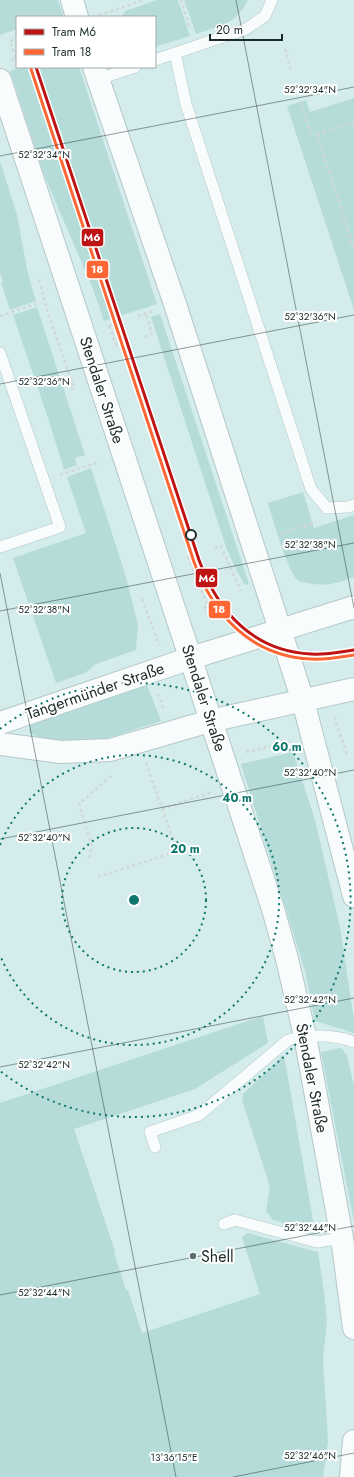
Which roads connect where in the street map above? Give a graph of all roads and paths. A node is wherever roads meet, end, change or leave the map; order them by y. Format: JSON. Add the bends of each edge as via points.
{"nodes":[{"id":1,"x":72,"y":0,"type":"edge"},
{"id":2,"x":144,"y":0,"type":"edge"},
{"id":3,"x":181,"y":0,"type":"edge"},
{"id":4,"x":272,"y":0,"type":"edge"},
{"id":5,"x":86,"y":16,"type":"edge"},
{"id":6,"x":90,"y":16,"type":"edge"},
{"id":7,"x":192,"y":35,"type":"dead end"},
{"id":8,"x":16,"y":40,"type":"edge"},
{"id":9,"x":285,"y":49,"type":"dead end"},
{"id":10,"x":175,"y":53,"type":"junction"},
{"id":11,"x":16,"y":58,"type":"edge"},
{"id":12,"x":16,"y":58,"type":"edge"},
{"id":13,"x":156,"y":60,"type":"edge"},
{"id":14,"x":129,"y":68,"type":"edge"},
{"id":15,"x":3,"y":71,"type":"edge"},
{"id":16,"x":291,"y":71,"type":"dead end"},
{"id":17,"x":97,"y":73,"type":"edge"},
{"id":18,"x":301,"y":102,"type":"dead end"},
{"id":19,"x":354,"y":122,"type":"edge"},
{"id":20,"x":317,"y":134,"type":"junction"},
{"id":21,"x":353,"y":241,"type":"edge"},
{"id":22,"x":354,"y":250,"type":"edge"},
{"id":23,"x":39,"y":303,"type":"dead end"},
{"id":24,"x":160,"y":309,"type":"dead end"},
{"id":25,"x":146,"y":314,"type":"junction"},
{"id":26,"x":0,"y":316,"type":"edge"},
{"id":27,"x":138,"y":316,"type":"dead end"},
{"id":28,"x":116,"y":323,"type":"dead end"},
{"id":29,"x":145,"y":337,"type":"dead end"},
{"id":30,"x":123,"y":344,"type":"dead end"},
{"id":31,"x":0,"y":354,"type":"edge"},
{"id":32,"x":96,"y":463,"type":"dead end"},
{"id":33,"x":44,"y":481,"type":"junction"},
{"id":34,"x":354,"y":505,"type":"edge"},
{"id":35,"x":308,"y":525,"type":"dead end"},
{"id":36,"x":281,"y":534,"type":"dead end"},
{"id":37,"x":0,"y":547,"type":"edge"},
{"id":38,"x":215,"y":548,"type":"dead end"},
{"id":39,"x":194,"y":555,"type":"dead end"},
{"id":40,"x":243,"y":595,"type":"dead end"},
{"id":41,"x":212,"y":605,"type":"dead end"},
{"id":42,"x":208,"y":606,"type":"junction"},
{"id":43,"x":354,"y":607,"type":"edge"},
{"id":44,"x":203,"y":608,"type":"dead end"},
{"id":45,"x":280,"y":630,"type":"junction"},
{"id":46,"x":191,"y":658,"type":"junction"},
{"id":47,"x":354,"y":689,"type":"edge"},
{"id":48,"x":157,"y":693,"type":"dead end"},
{"id":49,"x":303,"y":701,"type":"junction"},
{"id":50,"x":164,"y":712,"type":"dead end"},
{"id":51,"x":210,"y":721,"type":"junction"},
{"id":52,"x":0,"y":723,"type":"edge"},
{"id":53,"x":343,"y":741,"type":"dead end"},
{"id":54,"x":292,"y":742,"type":"dead end"},
{"id":55,"x":0,"y":744,"type":"edge"},
{"id":56,"x":242,"y":752,"type":"dead end"},
{"id":57,"x":349,"y":755,"type":"dead end"},
{"id":58,"x":145,"y":758,"type":"dead end"},
{"id":59,"x":117,"y":770,"type":"dead end"},
{"id":60,"x":212,"y":791,"type":"dead end"},
{"id":61,"x":162,"y":809,"type":"junction"},
{"id":62,"x":184,"y":849,"type":"dead end"},
{"id":63,"x":177,"y":851,"type":"junction"},
{"id":64,"x":89,"y":858,"type":"dead end"},
{"id":65,"x":98,"y":876,"type":"dead end"},
{"id":66,"x":354,"y":896,"type":"edge"},
{"id":67,"x":305,"y":1036,"type":"junction"},
{"id":68,"x":354,"y":1042,"type":"edge"},
{"id":69,"x":155,"y":1147,"type":"dead end"},
{"id":70,"x":224,"y":1224,"type":"dead end"},
{"id":71,"x":348,"y":1237,"type":"edge"},
{"id":72,"x":354,"y":1328,"type":"edge"},
{"id":73,"x":354,"y":1441,"type":"edge"},
{"id":74,"x":351,"y":1477,"type":"edge"}],
"edges":[{"from":1,"to":5,"type":"main road"},
{"from":2,"to":6,"type":"path"},
{"from":3,"to":7,"type":"path"},
{"from":4,"to":10,"type":"lane","via":[[265,16],[246,29]]},
{"from":8,"to":11,"type":"path","via":[[10,41]]},
{"from":9,"to":16,"type":"path"},
{"from":10,"to":13,"type":"lane"},
{"from":10,"to":34,"type":"lane","via":[[186,104],[311,489],[327,508]]},
{"from":12,"to":15,"type":"path"},
{"from":14,"to":17,"type":"lane"},
{"from":15,"to":46,"type":"main road","name":"Stendaler Straße"},
{"from":17,"to":45,"type":"main road","via":[[175,304]]},
{"from":18,"to":20,"type":"path","via":[[310,130]]},
{"from":19,"to":20,"type":"path"},
{"from":20,"to":21,"type":"path"},
{"from":21,"to":22,"type":"path"},
{"from":23,"to":26,"type":"path"},
{"from":24,"to":25,"type":"path"},
{"from":25,"to":27,"type":"path"},
{"from":25,"to":29,"type":"path","via":[[152,334]]},
{"from":28,"to":30,"type":"path","via":[[108,326],[117,346]]},
{"from":31,"to":33,"type":"lane"},
{"from":32,"to":33,"type":"path"},
{"from":33,"to":37,"type":"lane","via":[[60,527]]},
{"from":35,"to":36,"type":"path"},
{"from":38,"to":40,"type":"path","via":[[221,546]]},
{"from":39,"to":42,"type":"path","via":[[188,557]]},
{"from":41,"to":42,"type":"path"},
{"from":42,"to":44,"type":"path"},
{"from":43,"to":45,"type":"main road","name":"Tangermünder Straße"},
{"from":45,"to":46,"type":"main road","name":"Tangermünder Straße"},
{"from":45,"to":49,"type":"main road"},
{"from":46,"to":51,"type":"main road","name":"Stendaler Straße"},
{"from":46,"to":52,"type":"main road","name":"Tangermünder Straße"},
{"from":47,"to":49,"type":"main road","name":"Tangermünder Straße"},
{"from":48,"to":50,"type":"path"},
{"from":49,"to":51,"type":"main road","name":"Tangermünder Straße"},
{"from":49,"to":66,"type":"main road"},
{"from":51,"to":55,"type":"main road","name":"Tangermünder Straße","via":[[110,750],[61,752]]},
{"from":51,"to":67,"type":"main road","name":"Stendaler Straße","via":[[273,909]]},
{"from":53,"to":57,"type":"path"},
{"from":54,"to":56,"type":"path"},
{"from":58,"to":61,"type":"path"},
{"from":59,"to":64,"type":"path","via":[[79,804],[92,846]]},
{"from":60,"to":61,"type":"path"},
{"from":61,"to":63,"type":"path"},
{"from":62,"to":63,"type":"path"},
{"from":63,"to":65,"type":"path"},
{"from":67,"to":68,"type":"lane","via":[[320,1035]]},
{"from":67,"to":69,"type":"lane","via":[[288,1040],[199,1115],[150,1132]]},
{"from":67,"to":71,"type":"main road","name":"Stendaler Straße"},
{"from":70,"to":71,"type":"lane","via":[[235,1220],[317,1242]]},
{"from":71,"to":72,"type":"main road","name":"Stendaler Straße"},
{"from":73,"to":74,"type":"main road"}]}
